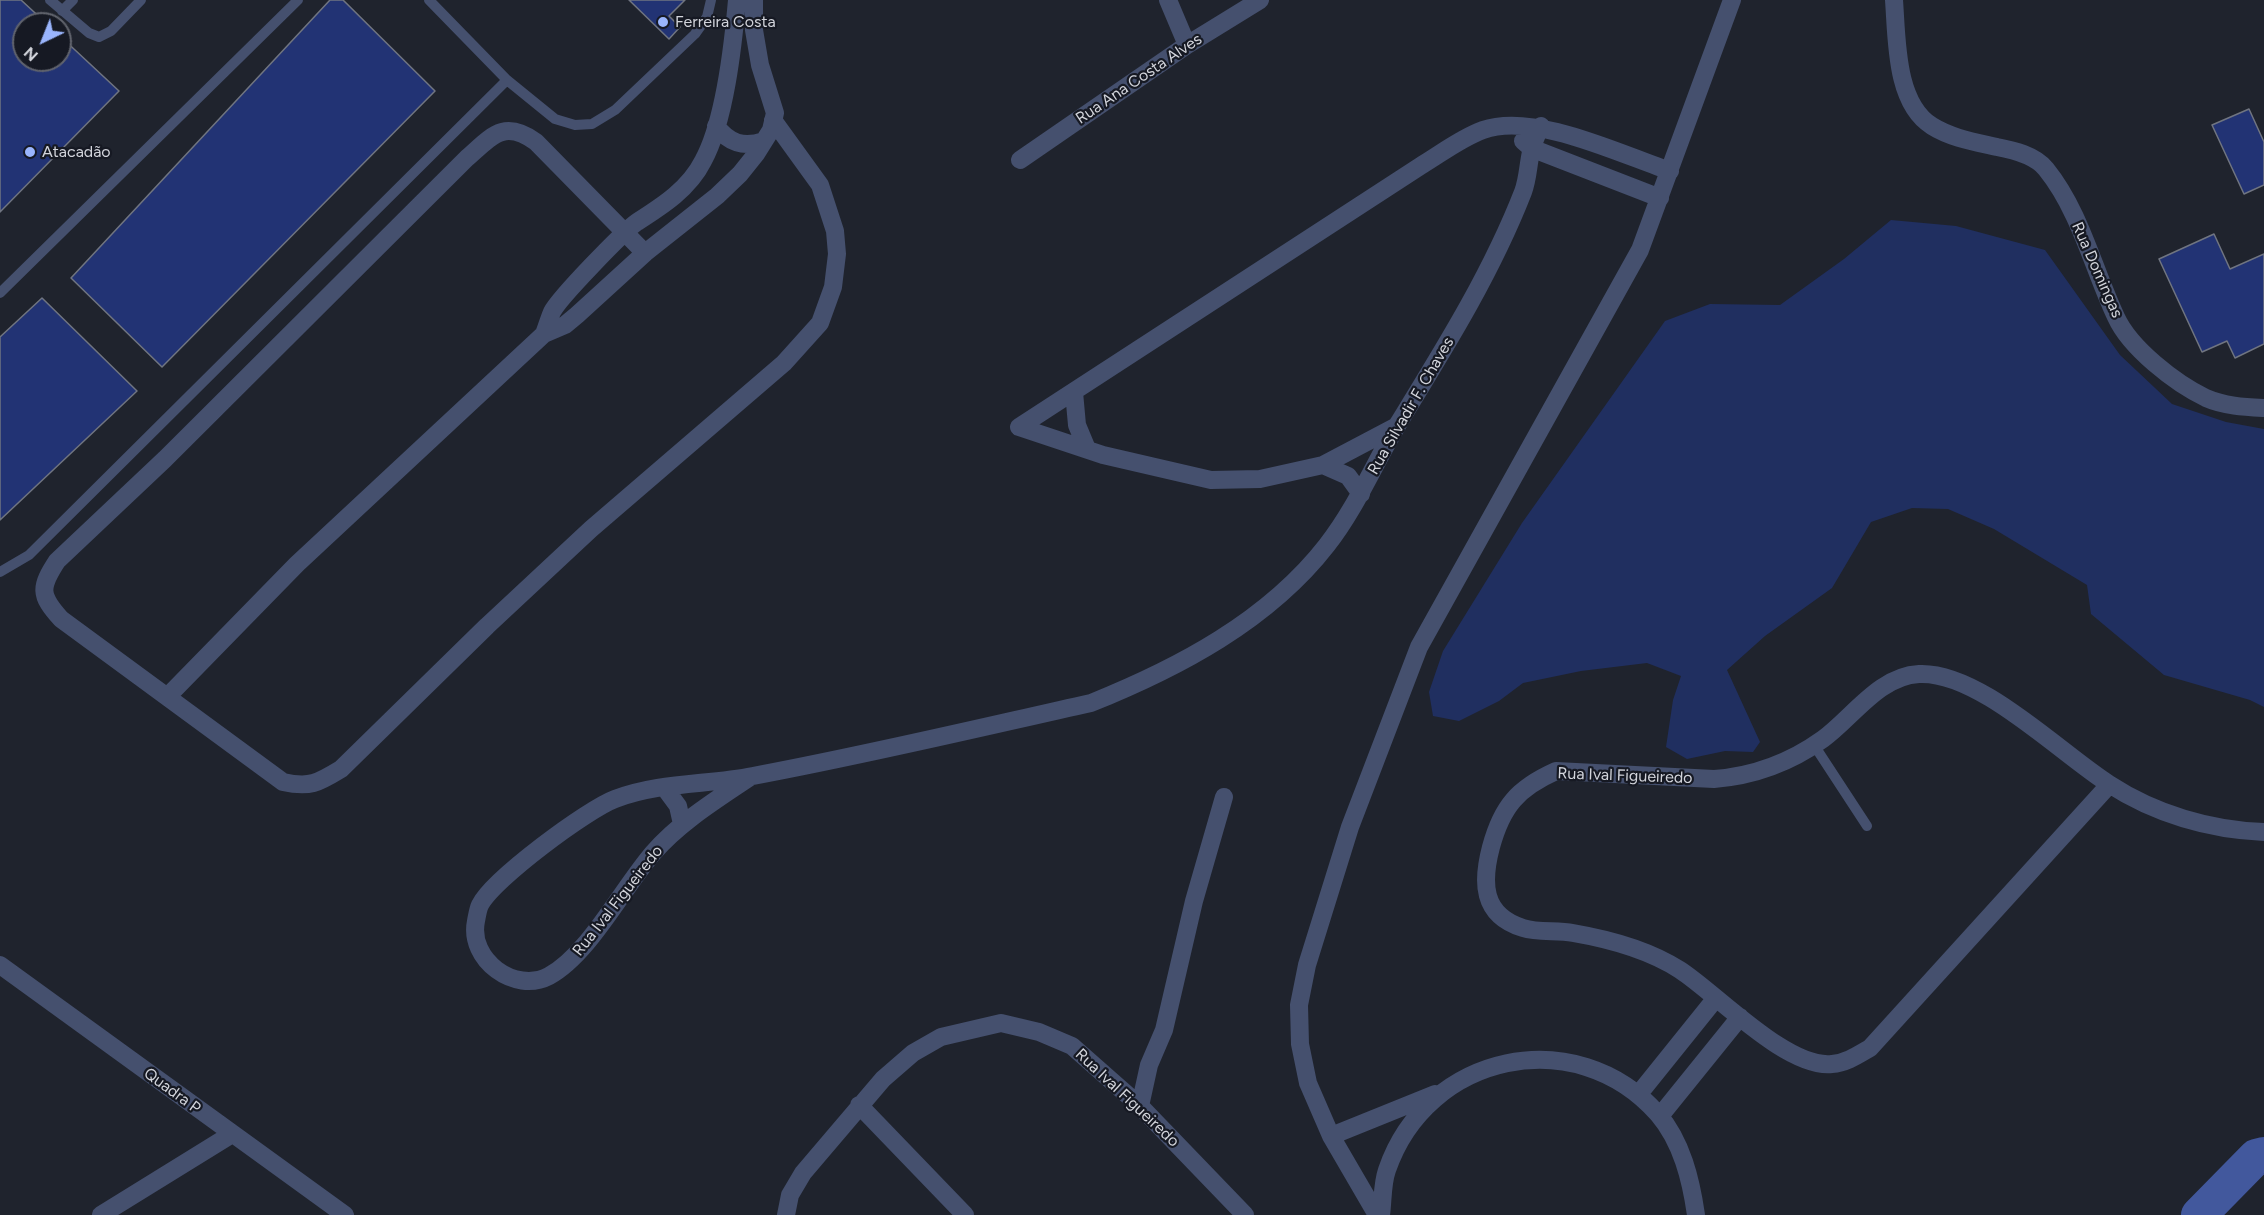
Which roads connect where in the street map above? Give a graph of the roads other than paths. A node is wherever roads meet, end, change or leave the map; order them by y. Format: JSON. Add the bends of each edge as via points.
{"nodes":[{"id":1,"x":50,"y":0,"type":"edge"},
{"id":2,"x":73,"y":0,"type":"edge"},
{"id":3,"x":141,"y":0,"type":"edge"},
{"id":4,"x":298,"y":0,"type":"edge"},
{"id":5,"x":429,"y":0,"type":"edge"},
{"id":6,"x":711,"y":0,"type":"edge"},
{"id":7,"x":737,"y":0,"type":"edge"},
{"id":8,"x":754,"y":0,"type":"edge"},
{"id":9,"x":1168,"y":0,"type":"edge"},
{"id":10,"x":1260,"y":0,"type":"edge"},
{"id":11,"x":1724,"y":0,"type":"edge"},
{"id":12,"x":1732,"y":0,"type":"edge"},
{"id":13,"x":1894,"y":0,"type":"edge"},
{"id":14,"x":62,"y":11,"type":"junction"},
{"id":15,"x":1719,"y":33,"type":"junction"},
{"id":16,"x":1187,"y":45,"type":"junction"},
{"id":17,"x":729,"y":60,"type":"junction"},
{"id":18,"x":759,"y":61,"type":"junction"},
{"id":19,"x":507,"y":80,"type":"junction"},
{"id":20,"x":773,"y":120,"type":"junction"},
{"id":21,"x":716,"y":126,"type":"junction"},
{"id":22,"x":1541,"y":126,"type":"junction"},
{"id":23,"x":1505,"y":127,"type":"junction"},
{"id":24,"x":1565,"y":135,"type":"junction"},
{"id":25,"x":764,"y":141,"type":"junction"},
{"id":26,"x":1531,"y":148,"type":"junction"},
{"id":27,"x":1555,"y":158,"type":"junction"},
{"id":28,"x":1020,"y":160,"type":"dead end"},
{"id":29,"x":1670,"y":171,"type":"junction"},
{"id":30,"x":1525,"y":189,"type":"junction"},
{"id":31,"x":1660,"y":198,"type":"junction"},
{"id":32,"x":626,"y":232,"type":"junction"},
{"id":33,"x":645,"y":253,"type":"junction"},
{"id":34,"x":0,"y":293,"type":"edge"},
{"id":35,"x":544,"y":334,"type":"junction"},
{"id":36,"x":1074,"y":392,"type":"junction"},
{"id":37,"x":2264,"y":408,"type":"edge"},
{"id":38,"x":1397,"y":426,"type":"junction"},
{"id":39,"x":1086,"y":449,"type":"junction"},
{"id":40,"x":1323,"y":465,"type":"junction"},
{"id":41,"x":1361,"y":494,"type":"junction"},
{"id":42,"x":0,"y":572,"type":"edge"},
{"id":43,"x":1269,"y":603,"type":"joint"},
{"id":44,"x":168,"y":696,"type":"junction"},
{"id":45,"x":1814,"y":745,"type":"junction"},
{"id":46,"x":750,"y":777,"type":"junction"},
{"id":47,"x":2109,"y":785,"type":"junction"},
{"id":48,"x":664,"y":787,"type":"junction"},
{"id":49,"x":1224,"y":797,"type":"dead end"},
{"id":50,"x":682,"y":824,"type":"junction"},
{"id":51,"x":1868,"y":826,"type":"dead end"},
{"id":52,"x":2264,"y":832,"type":"edge"},
{"id":53,"x":0,"y":965,"type":"edge"},
{"id":54,"x":1716,"y":998,"type":"junction"},
{"id":55,"x":1740,"y":1017,"type":"junction"},
{"id":56,"x":1149,"y":1065,"type":"junction"},
{"id":57,"x":1117,"y":1086,"type":"junction"},
{"id":58,"x":1441,"y":1091,"type":"junction"},
{"id":59,"x":1638,"y":1095,"type":"junction"},
{"id":60,"x":859,"y":1105,"type":"junction"},
{"id":61,"x":1140,"y":1106,"type":"junction"},
{"id":62,"x":1660,"y":1116,"type":"junction"},
{"id":63,"x":231,"y":1134,"type":"junction"},
{"id":64,"x":1331,"y":1136,"type":"junction"},
{"id":65,"x":101,"y":1215,"type":"edge"},
{"id":66,"x":345,"y":1215,"type":"edge"},
{"id":67,"x":786,"y":1215,"type":"edge"},
{"id":68,"x":964,"y":1215,"type":"edge"},
{"id":69,"x":1245,"y":1215,"type":"edge"},
{"id":70,"x":1379,"y":1215,"type":"edge"},
{"id":71,"x":1696,"y":1215,"type":"edge"}],
"edges":[{"from":1,"to":14,"type":"lane"},
{"from":2,"to":14,"type":"lane"},
{"from":3,"to":14,"type":"lane","via":[[111,31],[99,37],[88,33]]},
{"from":4,"to":34,"type":"lane"},
{"from":5,"to":19,"type":"lane"},
{"from":6,"to":19,"type":"lane","via":[[707,17],[695,34],[615,110],[592,124],[575,125],[555,118]]},
{"from":7,"to":17,"type":"street"},
{"from":8,"to":18,"type":"street"},
{"from":9,"to":16,"type":"street"},
{"from":10,"to":16,"type":"street","name":"Rua Ana Costa Alves"},
{"from":11,"to":15,"type":"street"},
{"from":12,"to":15,"type":"street"},
{"from":13,"to":37,"type":"street","name":"Rua Domingas","via":[[1904,88],[1910,105],[1931,125],[1959,138],[2025,155],[2043,166],[2062,190],[2117,319],[2144,354],[2207,398]]},
{"from":15,"to":29,"type":"street"},
{"from":16,"to":28,"type":"street","name":"Rua Ana Costa Alves"},
{"from":17,"to":18,"type":"street","via":[[744,54]]},
{"from":17,"to":21,"type":"street"},
{"from":18,"to":20,"type":"street","via":[[772,99]]},
{"from":19,"to":42,"type":"lane","via":[[29,555]]},
{"from":20,"to":25,"type":"street"},
{"from":20,"to":44,"type":"street","via":[[819,185],[835,231],[837,254],[833,287],[820,323],[784,363],[591,529],[340,769],[319,783],[284,782]]},
{"from":21,"to":25,"type":"street","via":[[741,145]]},
{"from":21,"to":32,"type":"street","via":[[703,162],[688,183]]},
{"from":22,"to":23,"type":"street"},
{"from":22,"to":24,"type":"street"},
{"from":22,"to":26,"type":"street","name":"Rua Silvadir F. Chaves"},
{"from":23,"to":26,"type":"street"},
{"from":23,"to":36,"type":"street","via":[[1485,129],[1465,138]]},
{"from":24,"to":27,"type":"street","name":"Rua Silvadir F. Chaves"},
{"from":24,"to":29,"type":"street"},
{"from":25,"to":33,"type":"street","via":[[740,174]]},
{"from":26,"to":27,"type":"street"},
{"from":26,"to":30,"type":"street","name":"Rua Silvadir F. Chaves"},
{"from":27,"to":30,"type":"street","name":"Rua Silvadir F. Chaves"},
{"from":27,"to":31,"type":"street"},
{"from":29,"to":31,"type":"street"},
{"from":30,"to":38,"type":"street","name":"Rua Silvadir F. Chaves","via":[[1498,252]]},
{"from":31,"to":64,"type":"street","via":[[1640,250],[1614,299],[1419,647],[1350,827],[1307,965],[1299,1005],[1300,1044],[1308,1083]]},
{"from":32,"to":33,"type":"street"},
{"from":32,"to":35,"type":"street","via":[[559,301]]},
{"from":32,"to":44,"type":"street","via":[[536,142],[507,129],[493,135],[57,561],[46,579],[44,593],[61,620]]},
{"from":33,"to":35,"type":"street","via":[[565,325]]},
{"from":35,"to":44,"type":"street","via":[[297,564]]},
{"from":36,"to":39,"type":"street","via":[[1077,425]]},
{"from":36,"to":39,"type":"street","via":[[1019,427]]},
{"from":38,"to":40,"type":"street"},
{"from":38,"to":41,"type":"street","name":"Rua Silvadir F. Chaves"},
{"from":39,"to":40,"type":"street","via":[[1211,480],[1260,479]]},
{"from":40,"to":41,"type":"street","via":[[1348,476]]},
{"from":41,"to":43,"type":"street","name":"Rua Silvadir F. Chaves","via":[[1327,546]]},
{"from":43,"to":46,"type":"street","name":"Rua Ival Figueiredo","via":[[1197,654],[1091,703]]},
{"from":45,"to":47,"type":"street","name":"Rua Ival Figueiredo","via":[[1875,693],[1901,678],[1921,674],[1964,683],[2059,746]]},
{"from":45,"to":51,"type":"lane"},
{"from":45,"to":54,"type":"street","name":"Rua Ival Figueiredo","via":[[1774,766],[1738,777],[1556,771],[1517,794],[1495,833],[1484,874],[1487,898],[1507,921],[1524,928],[1571,932],[1641,952],[1679,969]]},
{"from":46,"to":48,"type":"street","name":"Rua Ival Figueiredo"},
{"from":46,"to":50,"type":"street","name":"Rua Ival Figueiredo"},
{"from":47,"to":52,"type":"street","name":"Rua Ival Figueiredo","via":[[2194,822]]},
{"from":47,"to":55,"type":"street","name":"Rua Ival Figueiredo","via":[[1870,1048],[1830,1065],[1809,1060],[1783,1048]]},
{"from":48,"to":50,"type":"street","via":[[678,806]]},
{"from":48,"to":50,"type":"street","name":"Rua Ival Figueiredo","via":[[612,800],[521,861],[480,904],[475,925],[479,949],[492,966],[520,982],[539,982],[558,972],[575,958],[654,851]]},
{"from":49,"to":56,"type":"street","via":[[1194,901],[1164,1030]]},
{"from":53,"to":63,"type":"street","name":"Quadra P"},
{"from":54,"to":55,"type":"street","name":"Rua Ival Figueiredo"},
{"from":54,"to":59,"type":"street"},
{"from":55,"to":62,"type":"street"},
{"from":56,"to":57,"type":"street"},
{"from":56,"to":61,"type":"street"},
{"from":57,"to":60,"type":"street","name":"Rua Ival Figueiredo","via":[[1072,1046],[1039,1032],[1001,1023],[941,1037],[913,1053]]},
{"from":57,"to":61,"type":"street","name":"Rua Ival Figueiredo"},
{"from":58,"to":59,"type":"street","via":[[1478,1070],[1519,1060],[1561,1060],[1602,1072]]},
{"from":58,"to":64,"type":"street"},
{"from":58,"to":70,"type":"street","via":[[1407,1127],[1387,1171]]},
{"from":59,"to":62,"type":"street"},
{"from":60,"to":67,"type":"street","name":"Rua Ival Figueiredo","via":[[803,1173],[790,1195]]},
{"from":60,"to":68,"type":"street"},
{"from":61,"to":69,"type":"street","name":"Rua Ival Figueiredo"},
{"from":62,"to":71,"type":"street","via":[[1687,1165]]},
{"from":63,"to":65,"type":"street"},
{"from":63,"to":66,"type":"street","name":"Quadra P"},
{"from":64,"to":70,"type":"street"}]}
